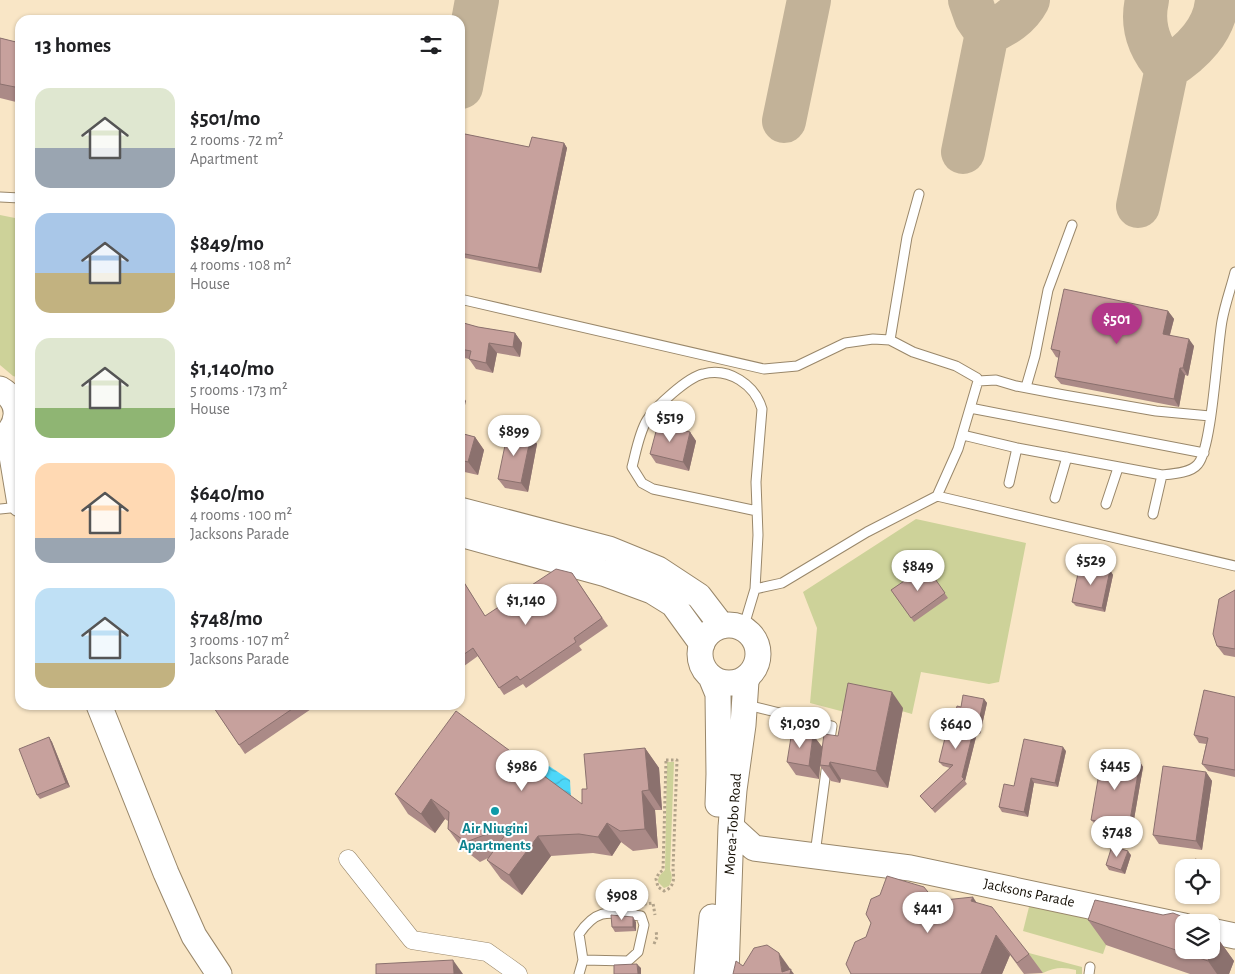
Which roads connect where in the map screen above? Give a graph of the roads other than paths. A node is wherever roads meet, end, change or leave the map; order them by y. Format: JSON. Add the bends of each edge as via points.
{"nodes":[{"id":1,"x":919,"y":194,"type":"dead end"},
{"id":2,"x":0,"y":197,"type":"edge"},
{"id":3,"x":15,"y":198,"type":"edge"},
{"id":4,"x":1072,"y":225,"type":"dead end"},
{"id":5,"x":1235,"y":272,"type":"edge"},
{"id":6,"x":465,"y":300,"type":"edge"},
{"id":7,"x":890,"y":340,"type":"junction"},
{"id":8,"x":978,"y":381,"type":"junction"},
{"id":9,"x":1026,"y":388,"type":"junction"},
{"id":10,"x":970,"y":408,"type":"junction"},
{"id":11,"x":1210,"y":416,"type":"junction"},
{"id":12,"x":11,"y":431,"type":"edge"},
{"id":13,"x":963,"y":435,"type":"junction"},
{"id":14,"x":1017,"y":448,"type":"junction"},
{"id":15,"x":1204,"y":453,"type":"junction"},
{"id":16,"x":1067,"y":457,"type":"junction"},
{"id":17,"x":1118,"y":468,"type":"junction"},
{"id":18,"x":0,"y":473,"type":"edge"},
{"id":19,"x":15,"y":475,"type":"edge"},
{"id":20,"x":1162,"y":475,"type":"junction"},
{"id":21,"x":1009,"y":483,"type":"dead end"},
{"id":22,"x":937,"y":496,"type":"junction"},
{"id":23,"x":15,"y":498,"type":"edge"},
{"id":24,"x":1055,"y":498,"type":"dead end"},
{"id":25,"x":1106,"y":504,"type":"dead end"},
{"id":26,"x":15,"y":507,"type":"edge"},
{"id":27,"x":0,"y":509,"type":"edge"},
{"id":28,"x":757,"y":510,"type":"junction"},
{"id":29,"x":465,"y":511,"type":"edge"},
{"id":30,"x":1153,"y":514,"type":"dead end"},
{"id":31,"x":465,"y":535,"type":"edge"},
{"id":32,"x":1235,"y":566,"type":"edge"},
{"id":33,"x":755,"y":589,"type":"junction"},
{"id":34,"x":733,"y":627,"type":"junction"},
{"id":35,"x":702,"y":644,"type":"junction"},
{"id":36,"x":749,"y":675,"type":"junction"},
{"id":37,"x":710,"y":677,"type":"junction"},
{"id":38,"x":744,"y":704,"type":"junction"},
{"id":39,"x":101,"y":710,"type":"edge"},
{"id":40,"x":731,"y":827,"type":"junction"},
{"id":41,"x":754,"y":848,"type":"junction"},
{"id":42,"x":815,"y":856,"type":"junction"},
{"id":43,"x":348,"y":859,"type":"dead end"},
{"id":44,"x":730,"y":871,"type":"junction"},
{"id":45,"x":1175,"y":924,"type":"edge"},
{"id":46,"x":1220,"y":933,"type":"edge"},
{"id":47,"x":1235,"y":936,"type":"edge"},
{"id":48,"x":583,"y":960,"type":"junction"},
{"id":49,"x":218,"y":974,"type":"edge"},
{"id":50,"x":518,"y":974,"type":"edge"},
{"id":51,"x":579,"y":974,"type":"edge"},
{"id":52,"x":707,"y":974,"type":"edge"},
{"id":53,"x":726,"y":974,"type":"edge"}],
"edges":[{"from":1,"to":7,"type":"lane","via":[[907,237]]},
{"from":2,"to":3,"type":"lane"},
{"from":4,"to":9,"type":"lane","via":[[1048,290]]},
{"from":5,"to":11,"type":"lane","via":[[1222,320]]},
{"from":6,"to":7,"type":"lane","via":[[764,369],[797,366],[845,343],[867,339]]},
{"from":7,"to":8,"type":"lane","via":[[913,352],[956,366],[973,374]]},
{"from":8,"to":9,"type":"lane","via":[[996,380]]},
{"from":8,"to":10,"type":"lane"},
{"from":9,"to":11,"type":"lane","via":[[1156,411]]},
{"from":10,"to":13,"type":"lane"},
{"from":10,"to":15,"type":"lane"},
{"from":11,"to":15,"type":"lane"},
{"from":12,"to":19,"type":"main road"},
{"from":13,"to":14,"type":"lane"},
{"from":13,"to":22,"type":"lane"},
{"from":14,"to":16,"type":"lane"},
{"from":14,"to":21,"type":"lane"},
{"from":15,"to":20,"type":"lane","via":[[1198,465]]},
{"from":16,"to":17,"type":"lane"},
{"from":16,"to":24,"type":"lane"},
{"from":17,"to":20,"type":"lane"},
{"from":17,"to":25,"type":"lane"},
{"from":18,"to":23,"type":"main road"},
{"from":20,"to":30,"type":"lane"},
{"from":22,"to":32,"type":"lane"},
{"from":22,"to":33,"type":"lane","via":[[867,532],[782,583]]},
{"from":26,"to":27,"type":"lane"},
{"from":28,"to":28,"type":"lane","via":[[653,489],[642,484],[632,467],[647,419],[676,390],[702,374],[730,375],[751,389],[759,400],[762,410]]},
{"from":28,"to":33,"type":"lane"},
{"from":29,"to":34,"type":"main road","via":[[609,549],[658,569],[699,596]]},
{"from":31,"to":35,"type":"main road","via":[[606,574],[652,591],[673,604]]},
{"from":33,"to":34,"type":"lane"},
{"from":34,"to":35,"type":"main road","via":[[710,632]]},
{"from":34,"to":36,"type":"main road","via":[[752,635],[757,645],[758,656]]},
{"from":35,"to":37,"type":"main road","via":[[700,656]]},
{"from":36,"to":37,"type":"main road","via":[[730,683]]},
{"from":36,"to":38,"type":"main road","name":"Morea-Tobo Road"},
{"from":37,"to":52,"type":"main road","name":"Morea-Tobo Road","via":[[718,694],[719,774]]},
{"from":38,"to":40,"type":"main road","name":"Morea-Tobo Road"},
{"from":38,"to":42,"type":"lane","via":[[832,726]]},
{"from":39,"to":49,"type":"main road","via":[[166,873],[194,936]]},
{"from":40,"to":41,"type":"main road"},
{"from":40,"to":44,"type":"main road","name":"Morea-Tobo Road"},
{"from":41,"to":42,"type":"main road","name":"Jacksons Parade"},
{"from":41,"to":44,"type":"main road"},
{"from":42,"to":45,"type":"main road","name":"Jacksons Parade","via":[[910,868]]},
{"from":43,"to":50,"type":"street","via":[[412,940],[487,952]]},
{"from":44,"to":53,"type":"main road","name":"Morea-Tobo Road"},
{"from":46,"to":47,"type":"main road"},
{"from":48,"to":48,"type":"lane","via":[[628,961],[638,952],[644,925],[641,916],[605,912],[588,921],[579,934]]},
{"from":48,"to":51,"type":"lane"}]}
